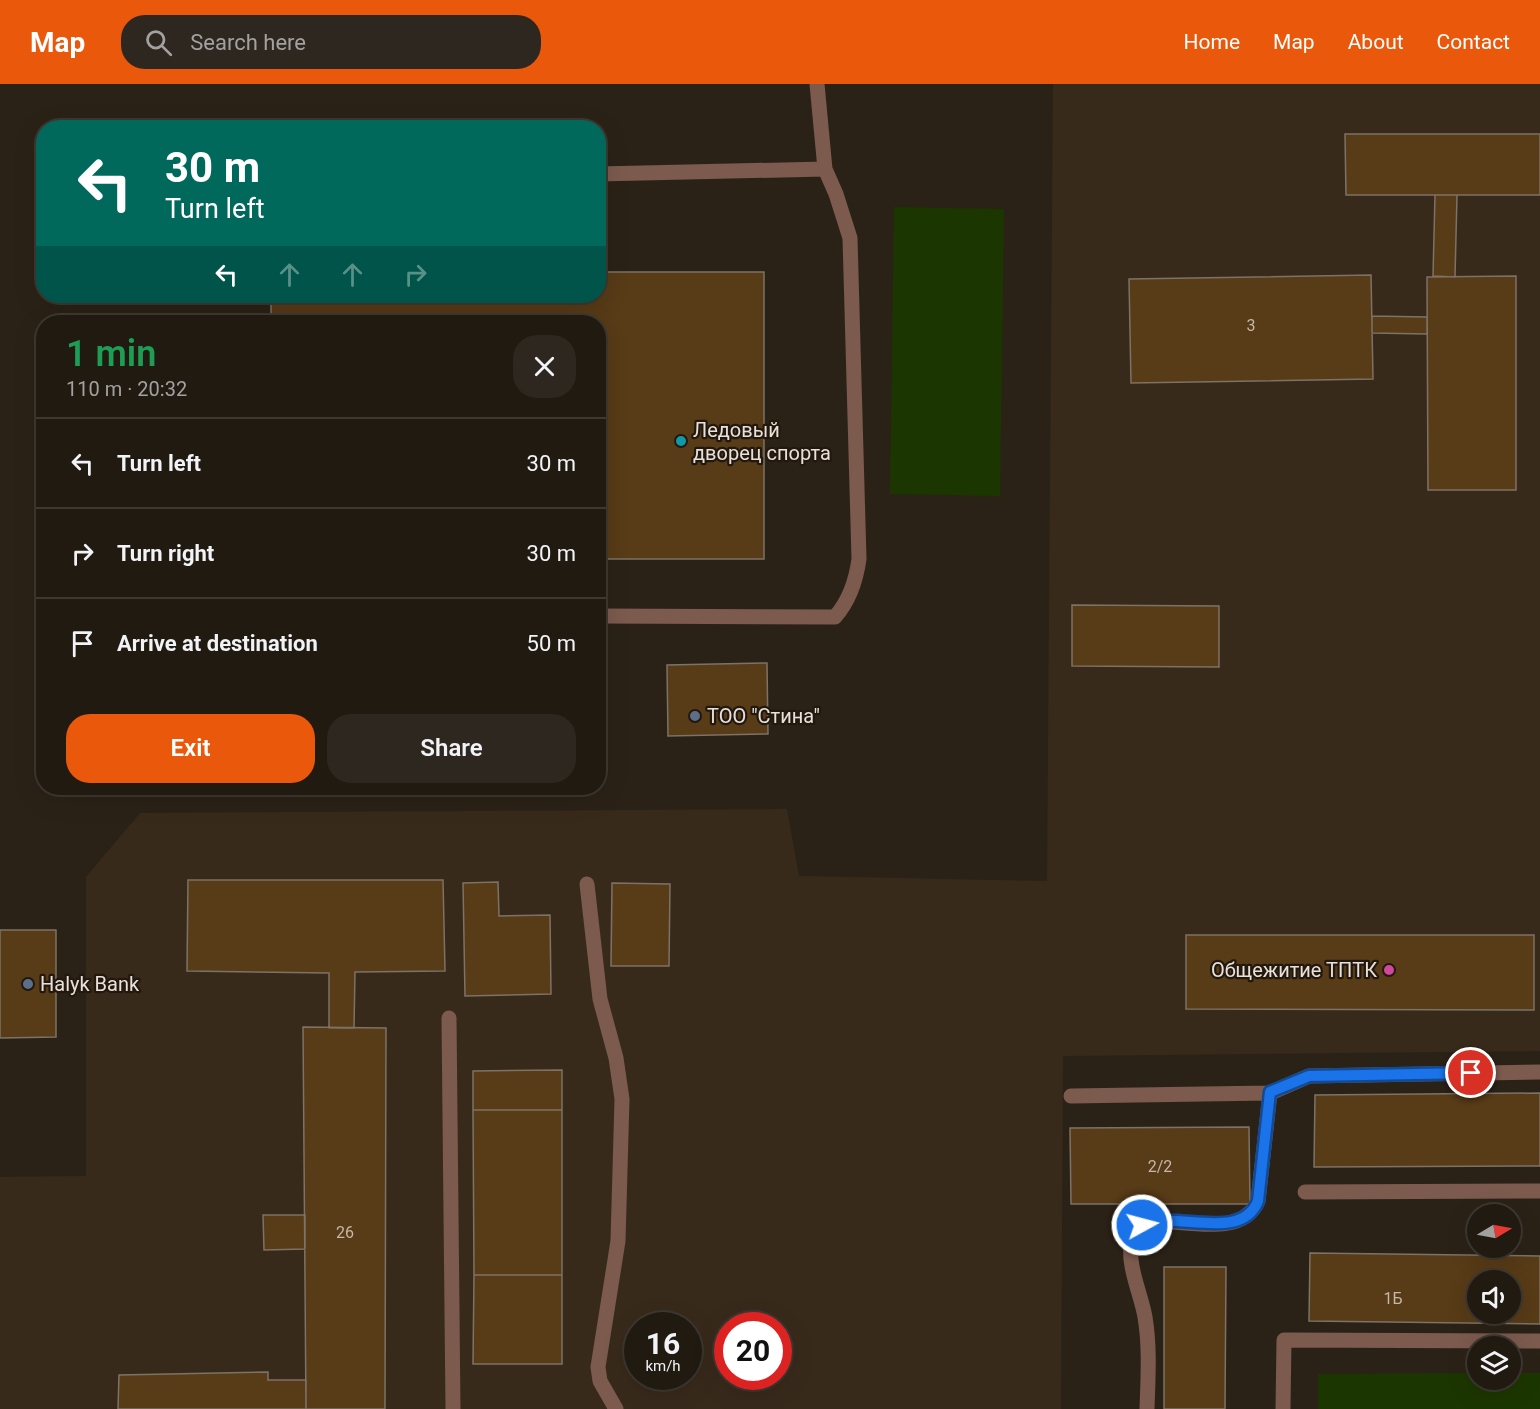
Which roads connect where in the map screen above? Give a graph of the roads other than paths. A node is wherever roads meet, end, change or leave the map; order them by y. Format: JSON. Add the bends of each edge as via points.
{"nodes":[{"id":1,"x":818,"y":84,"type":"edge"},
{"id":2,"x":825,"y":169,"type":"junction"},
{"id":3,"x":606,"y":174,"type":"edge"},
{"id":4,"x":606,"y":616,"type":"edge"},
{"id":5,"x":587,"y":884,"type":"dead end"},
{"id":6,"x":449,"y":1018,"type":"dead end"},
{"id":7,"x":1540,"y":1072,"type":"edge"},
{"id":8,"x":1270,"y":1092,"type":"junction"},
{"id":9,"x":1071,"y":1096,"type":"dead end"},
{"id":10,"x":1540,"y":1191,"type":"edge"},
{"id":11,"x":1305,"y":1192,"type":"dead end"},
{"id":12,"x":1540,"y":1341,"type":"edge"},
{"id":13,"x":453,"y":1409,"type":"edge"},
{"id":14,"x":616,"y":1409,"type":"edge"},
{"id":15,"x":1148,"y":1409,"type":"edge"},
{"id":16,"x":1283,"y":1409,"type":"edge"}],
"edges":[{"from":1,"to":2,"type":"lane"},
{"from":2,"to":3,"type":"lane"},
{"from":2,"to":4,"type":"lane","via":[[850,238],[859,559],[844,608],[835,617]]},
{"from":5,"to":14,"type":"lane","via":[[600,999],[622,1099],[618,1241],[598,1366],[600,1381]]},
{"from":6,"to":13,"type":"lane"},
{"from":7,"to":8,"type":"lane","via":[[1309,1076]]},
{"from":8,"to":9,"type":"lane"},
{"from":8,"to":15,"type":"lane","via":[[1254,1210],[1232,1222],[1150,1221],[1133,1236],[1131,1259],[1145,1316],[1148,1350]]},
{"from":10,"to":11,"type":"lane"},
{"from":12,"to":16,"type":"lane","via":[[1284,1341]]}]}
